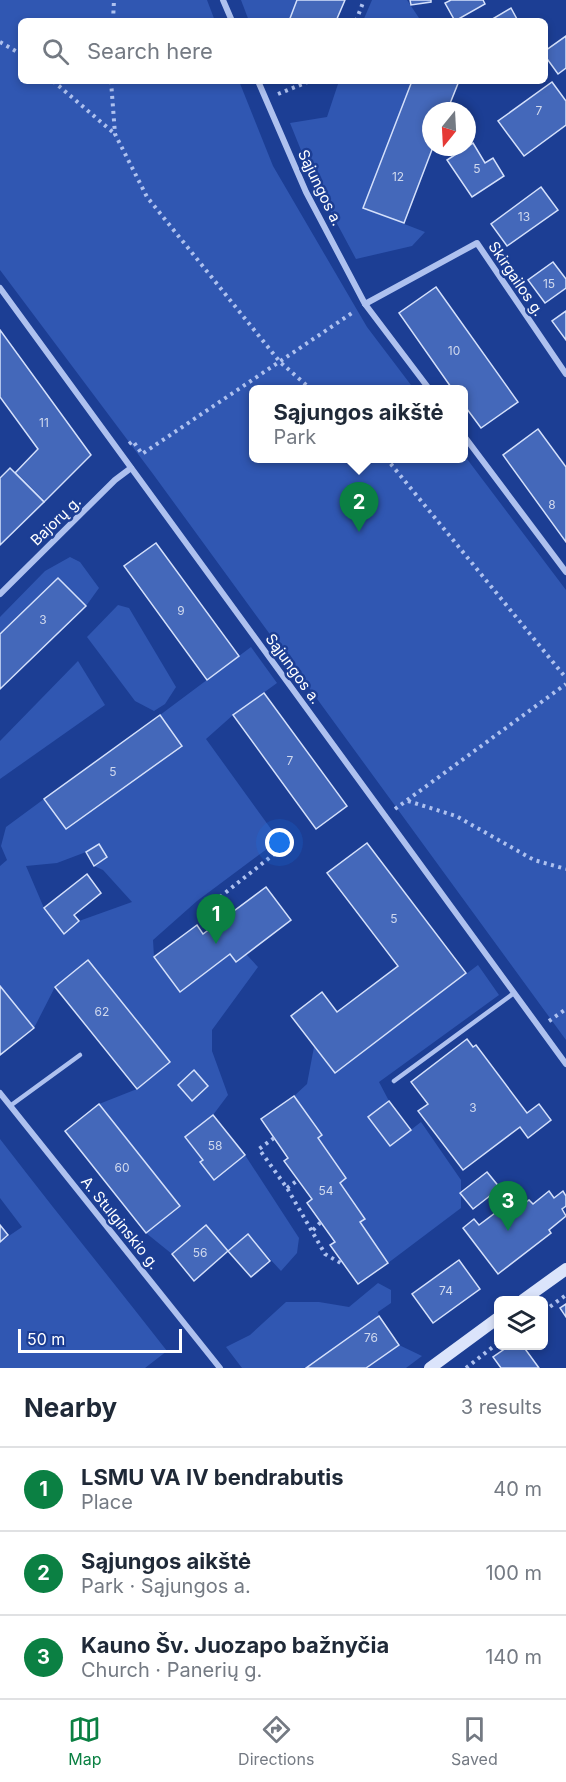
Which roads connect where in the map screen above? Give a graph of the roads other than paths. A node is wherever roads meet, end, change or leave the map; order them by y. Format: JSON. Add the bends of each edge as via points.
{"nodes":[{"id":1,"x":223,"y":0,"type":"edge"},
{"id":2,"x":231,"y":18,"type":"edge"},
{"id":3,"x":259,"y":84,"type":"edge"},
{"id":4,"x":0,"y":288,"type":"edge"},
{"id":5,"x":365,"y":304,"type":"junction"},
{"id":6,"x":566,"y":374,"type":"edge"},
{"id":7,"x":426,"y":385,"type":"edge"},
{"id":8,"x":468,"y":441,"type":"edge"},
{"id":9,"x":131,"y":468,"type":"junction"},
{"id":10,"x":566,"y":572,"type":"edge"},
{"id":11,"x":0,"y":594,"type":"edge"},
{"id":12,"x":514,"y":993,"type":"junction"},
{"id":13,"x":80,"y":1055,"type":"dead end"},
{"id":14,"x":566,"y":1064,"type":"edge"},
{"id":15,"x":394,"y":1081,"type":"dead end"},
{"id":16,"x":0,"y":1093,"type":"edge"},
{"id":17,"x":10,"y":1106,"type":"junction"},
{"id":18,"x":566,"y":1269,"type":"edge"},
{"id":19,"x":529,"y":1296,"type":"edge"},
{"id":20,"x":494,"y":1321,"type":"edge"},
{"id":21,"x":220,"y":1368,"type":"edge"},
{"id":22,"x":430,"y":1368,"type":"edge"}],
"edges":[{"from":1,"to":2,"type":"street"},
{"from":3,"to":5,"type":"street","name":"Sąjungos a.","via":[[306,192]]},
{"from":4,"to":9,"type":"street","name":"Sąjungos a."},
{"from":5,"to":6,"type":"street","name":"Skirgailos g.","via":[[477,243]]},
{"from":5,"to":7,"type":"street","name":"Sąjungos a."},
{"from":8,"to":10,"type":"street"},
{"from":9,"to":11,"type":"street","name":"Bajorų g."},
{"from":9,"to":12,"type":"street","name":"Sąjungos a."},
{"from":12,"to":14,"type":"street","name":"Sąjungos a."},
{"from":12,"to":15,"type":"lane"},
{"from":13,"to":17,"type":"lane"},
{"from":16,"to":17,"type":"street","name":"A. Stulginskio g."},
{"from":17,"to":21,"type":"street","name":"A. Stulginskio g."},
{"from":18,"to":19,"type":"street"},
{"from":20,"to":22,"type":"street"}]}
